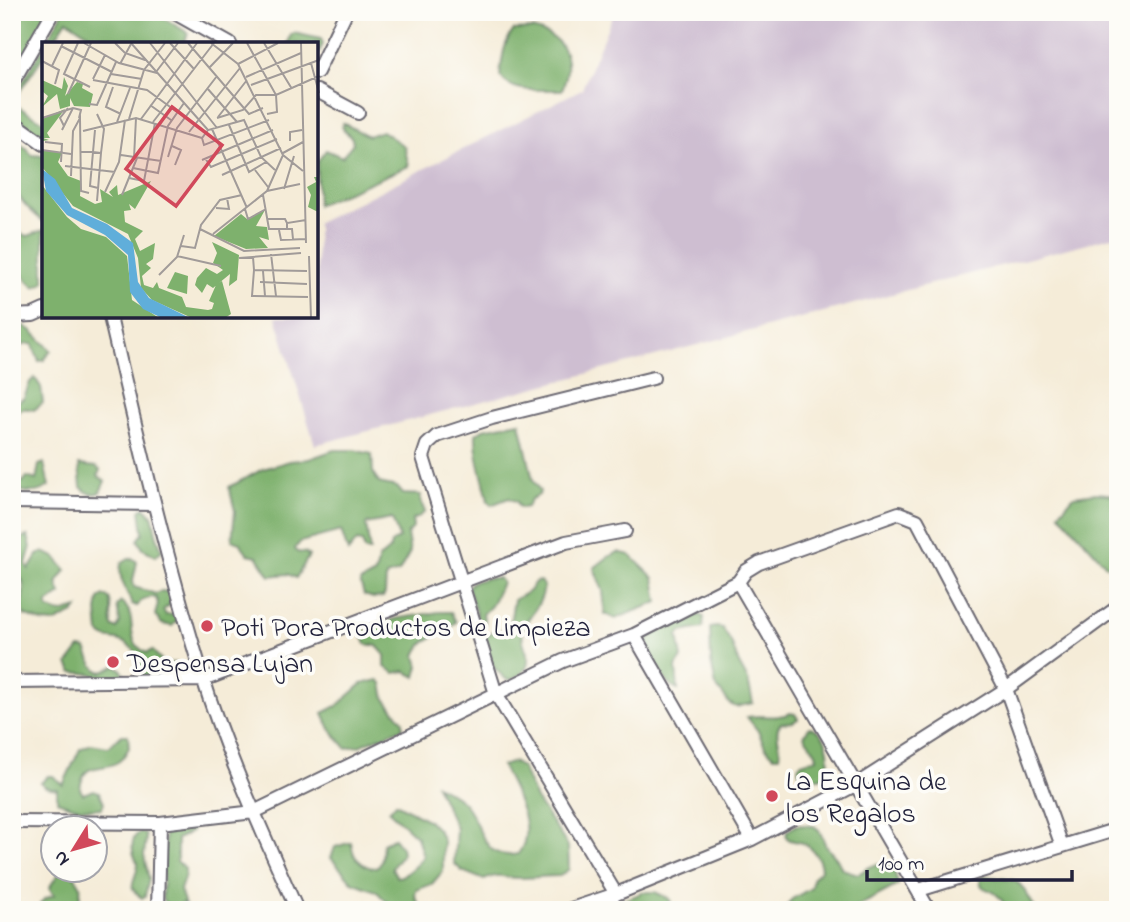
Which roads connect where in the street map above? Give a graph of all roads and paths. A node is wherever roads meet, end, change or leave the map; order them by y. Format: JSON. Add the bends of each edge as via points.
{"nodes":[{"id":1,"x":53,"y":12,"type":"edge"},
{"id":2,"x":173,"y":12,"type":"edge"},
{"id":3,"x":346,"y":12,"type":"edge"},
{"id":4,"x":226,"y":42,"type":"edge"},
{"id":5,"x":318,"y":70,"type":"edge"},
{"id":6,"x":12,"y":83,"type":"edge"},
{"id":7,"x":318,"y":93,"type":"edge"},
{"id":8,"x":358,"y":113,"type":"dead end"},
{"id":9,"x":12,"y":121,"type":"edge"},
{"id":10,"x":42,"y":143,"type":"edge"},
{"id":11,"x":42,"y":311,"type":"edge"},
{"id":12,"x":12,"y":316,"type":"edge"},
{"id":13,"x":110,"y":318,"type":"edge"},
{"id":14,"x":653,"y":378,"type":"dead end"},
{"id":15,"x":12,"y":502,"type":"edge"},
{"id":16,"x":154,"y":504,"type":"junction"},
{"id":17,"x":625,"y":531,"type":"dead end"},
{"id":18,"x":462,"y":580,"type":"junction"},
{"id":19,"x":738,"y":582,"type":"junction"},
{"id":20,"x":1118,"y":607,"type":"edge"},
{"id":21,"x":634,"y":635,"type":"junction"},
{"id":22,"x":203,"y":680,"type":"junction"},
{"id":23,"x":12,"y":682,"type":"edge"},
{"id":24,"x":1006,"y":689,"type":"junction"},
{"id":25,"x":496,"y":694,"type":"junction"},
{"id":26,"x":857,"y":784,"type":"junction"},
{"id":27,"x":254,"y":811,"type":"junction"},
{"id":28,"x":12,"y":822,"type":"edge"},
{"id":29,"x":160,"y":823,"type":"junction"},
{"id":30,"x":1118,"y":830,"type":"edge"},
{"id":31,"x":751,"y":839,"type":"junction"},
{"id":32,"x":1062,"y":846,"type":"junction"},
{"id":33,"x":919,"y":890,"type":"junction"},
{"id":34,"x":616,"y":894,"type":"junction"},
{"id":35,"x":158,"y":910,"type":"edge"},
{"id":36,"x":297,"y":910,"type":"edge"},
{"id":37,"x":568,"y":910,"type":"edge"},
{"id":38,"x":929,"y":910,"type":"edge"}],
"edges":[{"from":1,"to":6,"type":"street"},
{"from":2,"to":4,"type":"street"},
{"from":3,"to":5,"type":"street"},
{"from":7,"to":8,"type":"street"},
{"from":9,"to":10,"type":"street"},
{"from":11,"to":12,"type":"street"},
{"from":13,"to":16,"type":"street"},
{"from":14,"to":18,"type":"street","via":[[492,418],[437,436],[427,445],[423,457]]},
{"from":15,"to":16,"type":"street"},
{"from":16,"to":22,"type":"street"},
{"from":17,"to":18,"type":"street","via":[[566,542]]},
{"from":18,"to":22,"type":"street"},
{"from":18,"to":25,"type":"street"},
{"from":19,"to":21,"type":"street"},
{"from":19,"to":24,"type":"street","via":[[759,563],[899,513],[917,520]]},
{"from":19,"to":26,"type":"street"},
{"from":20,"to":24,"type":"street"},
{"from":21,"to":25,"type":"street","via":[[563,661]]},
{"from":21,"to":31,"type":"street"},
{"from":22,"to":23,"type":"street"},
{"from":22,"to":27,"type":"street"},
{"from":24,"to":26,"type":"street"},
{"from":24,"to":32,"type":"street"},
{"from":25,"to":27,"type":"street"},
{"from":25,"to":34,"type":"street"},
{"from":26,"to":31,"type":"street"},
{"from":26,"to":33,"type":"street"},
{"from":27,"to":29,"type":"street"},
{"from":27,"to":36,"type":"street"},
{"from":28,"to":29,"type":"street"},
{"from":29,"to":35,"type":"street"},
{"from":30,"to":32,"type":"street"},
{"from":31,"to":34,"type":"street"},
{"from":32,"to":33,"type":"street"},
{"from":33,"to":38,"type":"street"},
{"from":34,"to":37,"type":"street"}]}
